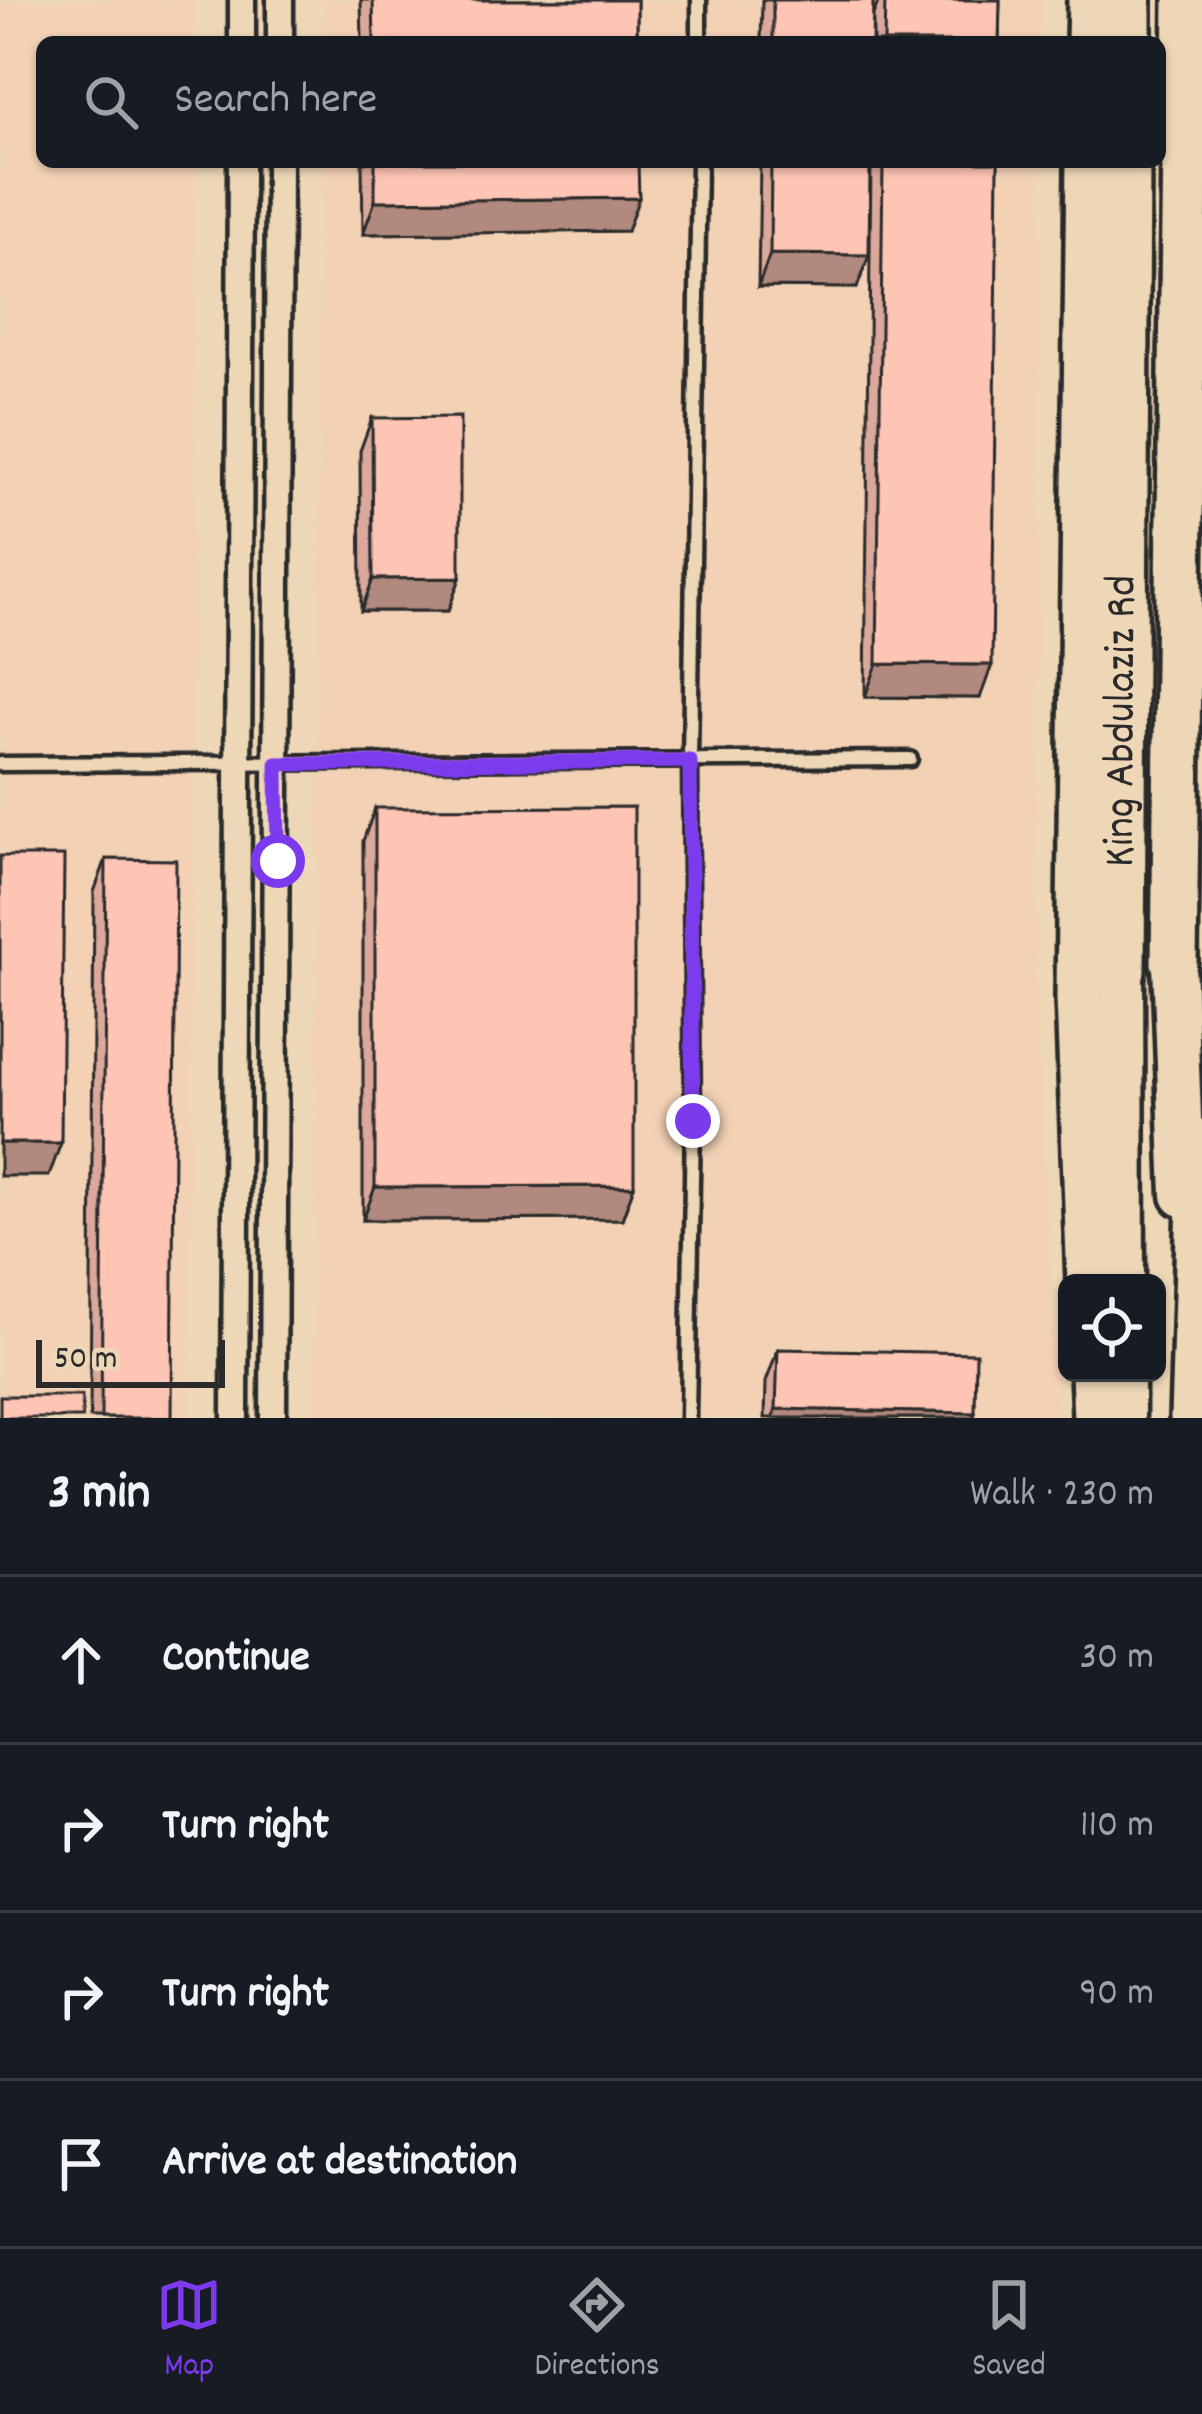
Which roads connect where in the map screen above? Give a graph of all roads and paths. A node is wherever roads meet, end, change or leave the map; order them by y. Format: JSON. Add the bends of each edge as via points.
{"nodes":[{"id":1,"x":242,"y":0,"type":"edge"},
{"id":2,"x":280,"y":0,"type":"edge"},
{"id":3,"x":699,"y":0,"type":"edge"},
{"id":4,"x":1091,"y":0,"type":"edge"},
{"id":5,"x":1128,"y":0,"type":"edge"},
{"id":6,"x":1187,"y":0,"type":"edge"},
{"id":7,"x":242,"y":36,"type":"edge"},
{"id":8,"x":280,"y":36,"type":"edge"},
{"id":9,"x":699,"y":36,"type":"edge"},
{"id":10,"x":1090,"y":36,"type":"edge"},
{"id":11,"x":1128,"y":36,"type":"edge"},
{"id":12,"x":241,"y":168,"type":"edge"},
{"id":13,"x":279,"y":168,"type":"edge"},
{"id":14,"x":699,"y":168,"type":"edge"},
{"id":15,"x":1089,"y":168,"type":"edge"},
{"id":16,"x":1127,"y":168,"type":"edge"},
{"id":17,"x":910,"y":760,"type":"dead end"},
{"id":18,"x":690,"y":761,"type":"junction"},
{"id":19,"x":0,"y":764,"type":"edge"},
{"id":20,"x":277,"y":764,"type":"junction"},
{"id":21,"x":239,"y":765,"type":"junction"},
{"id":22,"x":1174,"y":962,"type":"joint"},
{"id":23,"x":1122,"y":970,"type":"joint"},
{"id":24,"x":1202,"y":1142,"type":"edge"},
{"id":25,"x":1090,"y":1274,"type":"edge"},
{"id":26,"x":1123,"y":1274,"type":"edge"},
{"id":27,"x":1094,"y":1382,"type":"edge"},
{"id":28,"x":1123,"y":1382,"type":"edge"},
{"id":29,"x":235,"y":1418,"type":"edge"},
{"id":30,"x":273,"y":1418,"type":"edge"},
{"id":31,"x":688,"y":1418,"type":"edge"},
{"id":32,"x":1096,"y":1418,"type":"edge"},
{"id":33,"x":1123,"y":1418,"type":"edge"},
{"id":34,"x":1192,"y":1418,"type":"edge"}],
"edges":[{"from":1,"to":7,"type":"street"},
{"from":2,"to":8,"type":"street"},
{"from":3,"to":9,"type":"lane"},
{"from":4,"to":10,"type":"highway"},
{"from":5,"to":11,"type":"highway"},
{"from":6,"to":22,"type":"highway","name":"King Abdulaziz Rd"},
{"from":12,"to":21,"type":"street"},
{"from":13,"to":20,"type":"street"},
{"from":14,"to":18,"type":"lane"},
{"from":15,"to":25,"type":"highway","via":[[1078,998]]},
{"from":16,"to":23,"type":"highway","name":"King Abdulaziz Rd"},
{"from":17,"to":18,"type":"lane"},
{"from":18,"to":20,"type":"lane"},
{"from":18,"to":31,"type":"lane"},
{"from":19,"to":21,"type":"lane"},
{"from":20,"to":21,"type":"lane"},
{"from":20,"to":30,"type":"street"},
{"from":21,"to":29,"type":"street"},
{"from":22,"to":34,"type":"highway","name":"King Abdulaziz Rd"},
{"from":23,"to":26,"type":"highway","name":"King Abdulaziz Rd"},
{"from":24,"to":34,"type":"highway"},
{"from":27,"to":32,"type":"highway"},
{"from":28,"to":33,"type":"highway"}]}
